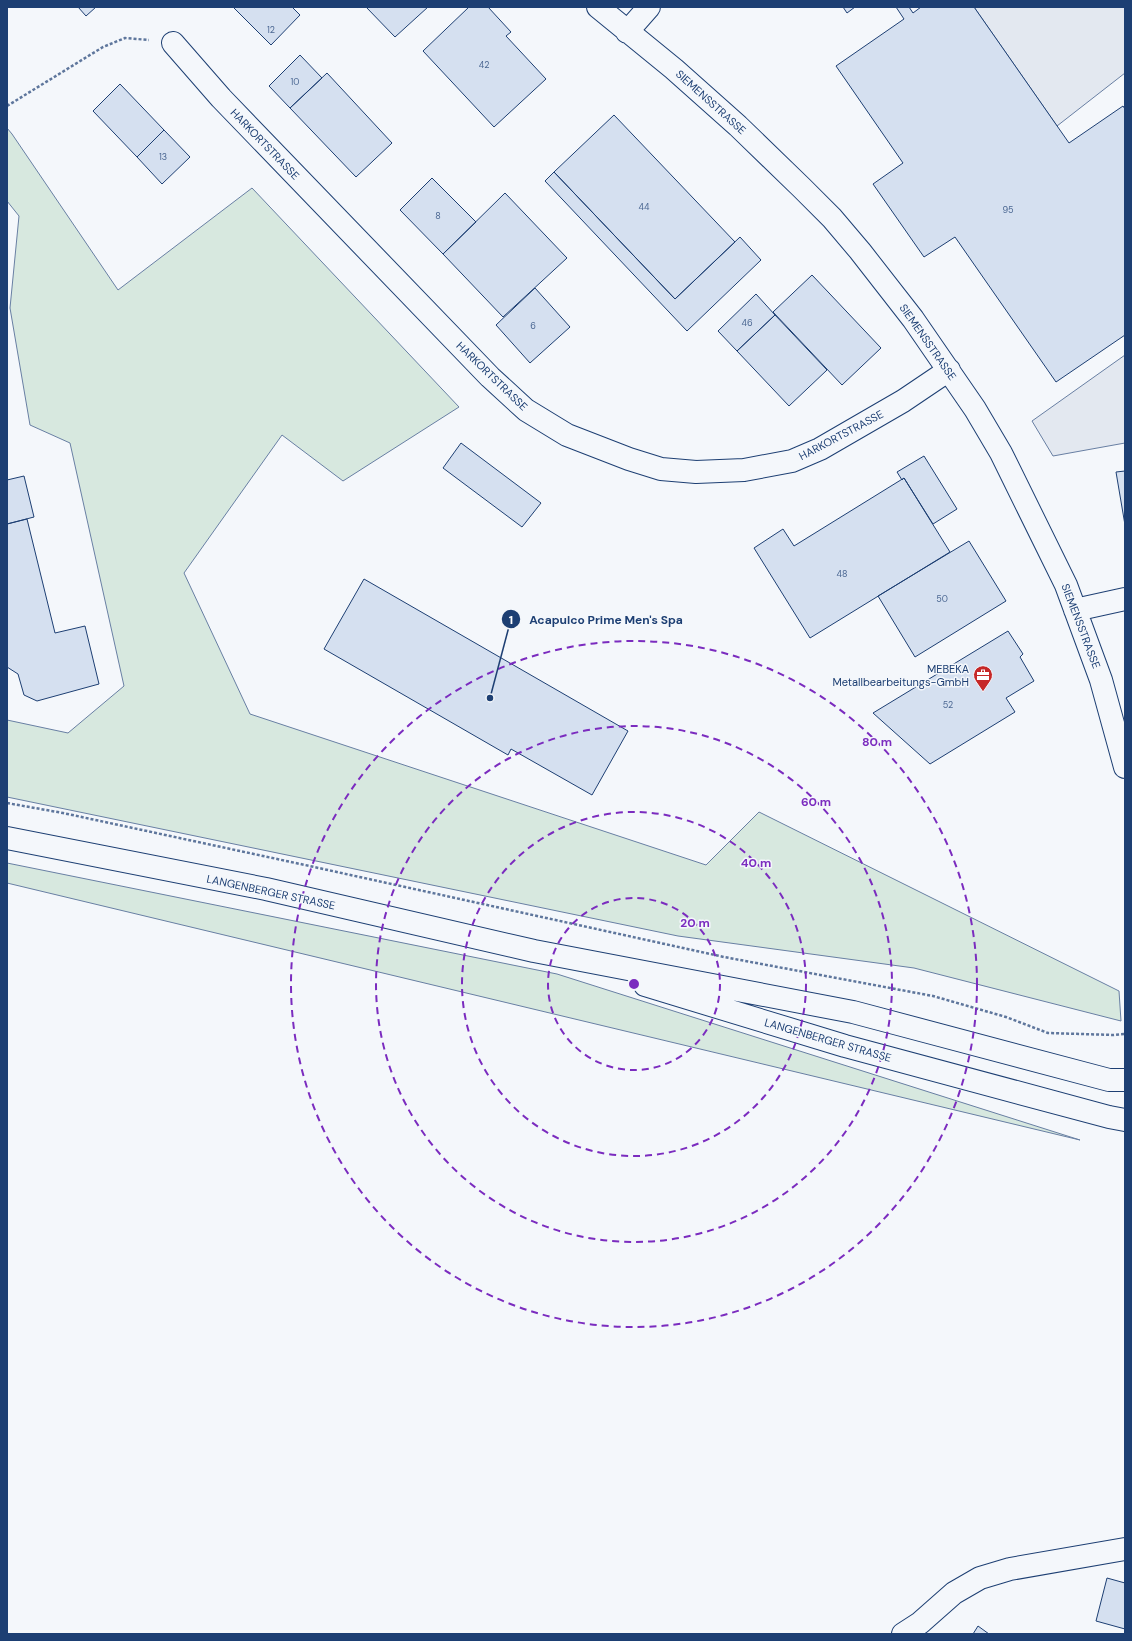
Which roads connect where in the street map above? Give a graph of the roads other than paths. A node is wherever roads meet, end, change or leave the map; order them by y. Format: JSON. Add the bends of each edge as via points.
{"nodes":[{"id":1,"x":598,"y":7,"type":"edge"},
{"id":2,"x":649,"y":7,"type":"edge"},
{"id":3,"x":627,"y":32,"type":"junction"},
{"id":4,"x":173,"y":42,"type":"road end"},
{"id":5,"x":949,"y":370,"type":"junction"},
{"id":6,"x":1125,"y":599,"type":"edge"},
{"id":7,"x":1075,"y":610,"type":"junction"},
{"id":8,"x":1125,"y":767,"type":"edge"},
{"id":9,"x":7,"y":838,"type":"edge"},
{"id":10,"x":534,"y":951,"type":"junction"},
{"id":11,"x":1125,"y":1080,"type":"edge"},
{"id":12,"x":1125,"y":1120,"type":"edge"},
{"id":13,"x":1125,"y":1549,"type":"edge"},
{"id":14,"x":915,"y":1630,"type":"edge"}],
"edges":[{"from":1,"to":3,"type":"street","name":"SIEMENSSTRASSE"},
{"from":2,"to":3,"type":"street"},
{"from":3,"to":5,"type":"street","name":"SIEMENSSTRASSE","via":[[674,69],[738,126],[832,218],[913,319]]},
{"from":4,"to":5,"type":"street","name":"HARKORTSTRASSE","via":[[221,98],[490,377],[526,410],[566,435],[661,468],[696,472],[744,470],[792,461],[820,449]]},
{"from":5,"to":7,"type":"street","name":"SIEMENSSTRASSE","via":[[1001,453],[1066,585]]},
{"from":6,"to":7,"type":"street"},
{"from":7,"to":8,"type":"street","name":"SIEMENSSTRASSE","via":[[1101,680]]},
{"from":9,"to":10,"type":"street","name":"LANGENBERGER STRASSE","via":[[266,890]]},
{"from":10,"to":11,"type":"street","name":"LANGENBERGER STRASSE","via":[[853,1012],[1109,1080]]},
{"from":10,"to":12,"type":"street","name":"LANGENBERGER STRASSE","via":[[845,1046]]},
{"from":13,"to":14,"type":"street","via":[[1010,1569],[980,1578],[954,1593]]}]}
